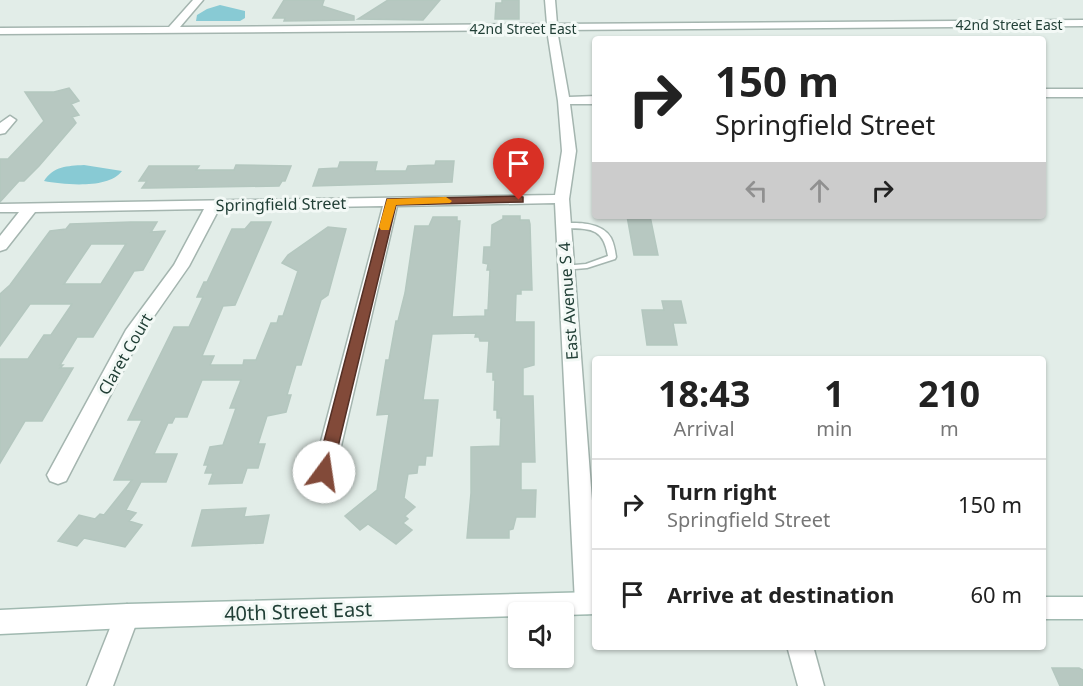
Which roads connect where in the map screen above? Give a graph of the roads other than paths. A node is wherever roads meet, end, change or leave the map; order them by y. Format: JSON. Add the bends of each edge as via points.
{"nodes":[{"id":1,"x":198,"y":0,"type":"edge"},
{"id":2,"x":550,"y":0,"type":"edge"},
{"id":3,"x":1083,"y":23,"type":"edge"},
{"id":4,"x":173,"y":28,"type":"junction"},
{"id":5,"x":552,"y":28,"type":"junction"},
{"id":6,"x":0,"y":31,"type":"edge"},
{"id":7,"x":1046,"y":93,"type":"edge"},
{"id":8,"x":1083,"y":93,"type":"edge"},
{"id":9,"x":564,"y":100,"type":"junction"},
{"id":10,"x":592,"y":100,"type":"edge"},
{"id":11,"x":5,"y":120,"type":"edge"},
{"id":12,"x":0,"y":130,"type":"edge"},
{"id":13,"x":562,"y":199,"type":"junction"},
{"id":14,"x":391,"y":201,"type":"junction"},
{"id":15,"x":214,"y":205,"type":"junction"},
{"id":16,"x":0,"y":208,"type":"edge"},
{"id":17,"x":30,"y":208,"type":"junction"},
{"id":18,"x":563,"y":226,"type":"junction"},
{"id":19,"x":0,"y":246,"type":"edge"},
{"id":20,"x":566,"y":268,"type":"junction"},
{"id":21,"x":324,"y":472,"type":"dead end"},
{"id":22,"x":58,"y":475,"type":"dead end"},
{"id":23,"x":591,"y":603,"type":"edge"},
{"id":24,"x":1046,"y":608,"type":"edge"},
{"id":25,"x":1083,"y":608,"type":"edge"},
{"id":26,"x":128,"y":616,"type":"junction"},
{"id":27,"x":0,"y":622,"type":"edge"},
{"id":28,"x":801,"y":650,"type":"edge"},
{"id":29,"x":100,"y":686,"type":"edge"},
{"id":30,"x":812,"y":686,"type":"edge"}],
"edges":[{"from":1,"to":4,"type":"street"},
{"from":2,"to":5,"type":"street","name":"East Avenue S 4"},
{"from":3,"to":5,"type":"street","name":"42nd Street East"},
{"from":4,"to":5,"type":"street","name":"42nd Street East"},
{"from":4,"to":6,"type":"street","name":"42nd Street East"},
{"from":5,"to":9,"type":"street","name":"East Avenue S 4"},
{"from":7,"to":8,"type":"street"},
{"from":9,"to":10,"type":"street"},
{"from":9,"to":13,"type":"street","name":"East Avenue S 4","via":[[569,151]]},
{"from":11,"to":12,"type":"street"},
{"from":13,"to":14,"type":"street","name":"Springfield Street"},
{"from":13,"to":18,"type":"street","name":"East Avenue S 4"},
{"from":14,"to":15,"type":"street","name":"Springfield Street"},
{"from":14,"to":21,"type":"street"},
{"from":15,"to":17,"type":"street","name":"Springfield Street"},
{"from":15,"to":22,"type":"street","name":"Claret Court","via":[[181,266],[135,330]]},
{"from":16,"to":17,"type":"street","name":"Springfield Street"},
{"from":17,"to":19,"type":"street"},
{"from":18,"to":20,"type":"street","name":"East Avenue S 4"},
{"from":18,"to":20,"type":"lane","via":[[594,227],[611,242],[612,257]]},
{"from":20,"to":23,"type":"street","name":"East Avenue S 4"},
{"from":23,"to":26,"type":"street","name":"40th Street East"},
{"from":24,"to":25,"type":"street"},
{"from":26,"to":27,"type":"street","name":"40th Street East"},
{"from":26,"to":29,"type":"street"},
{"from":28,"to":30,"type":"street"}]}
